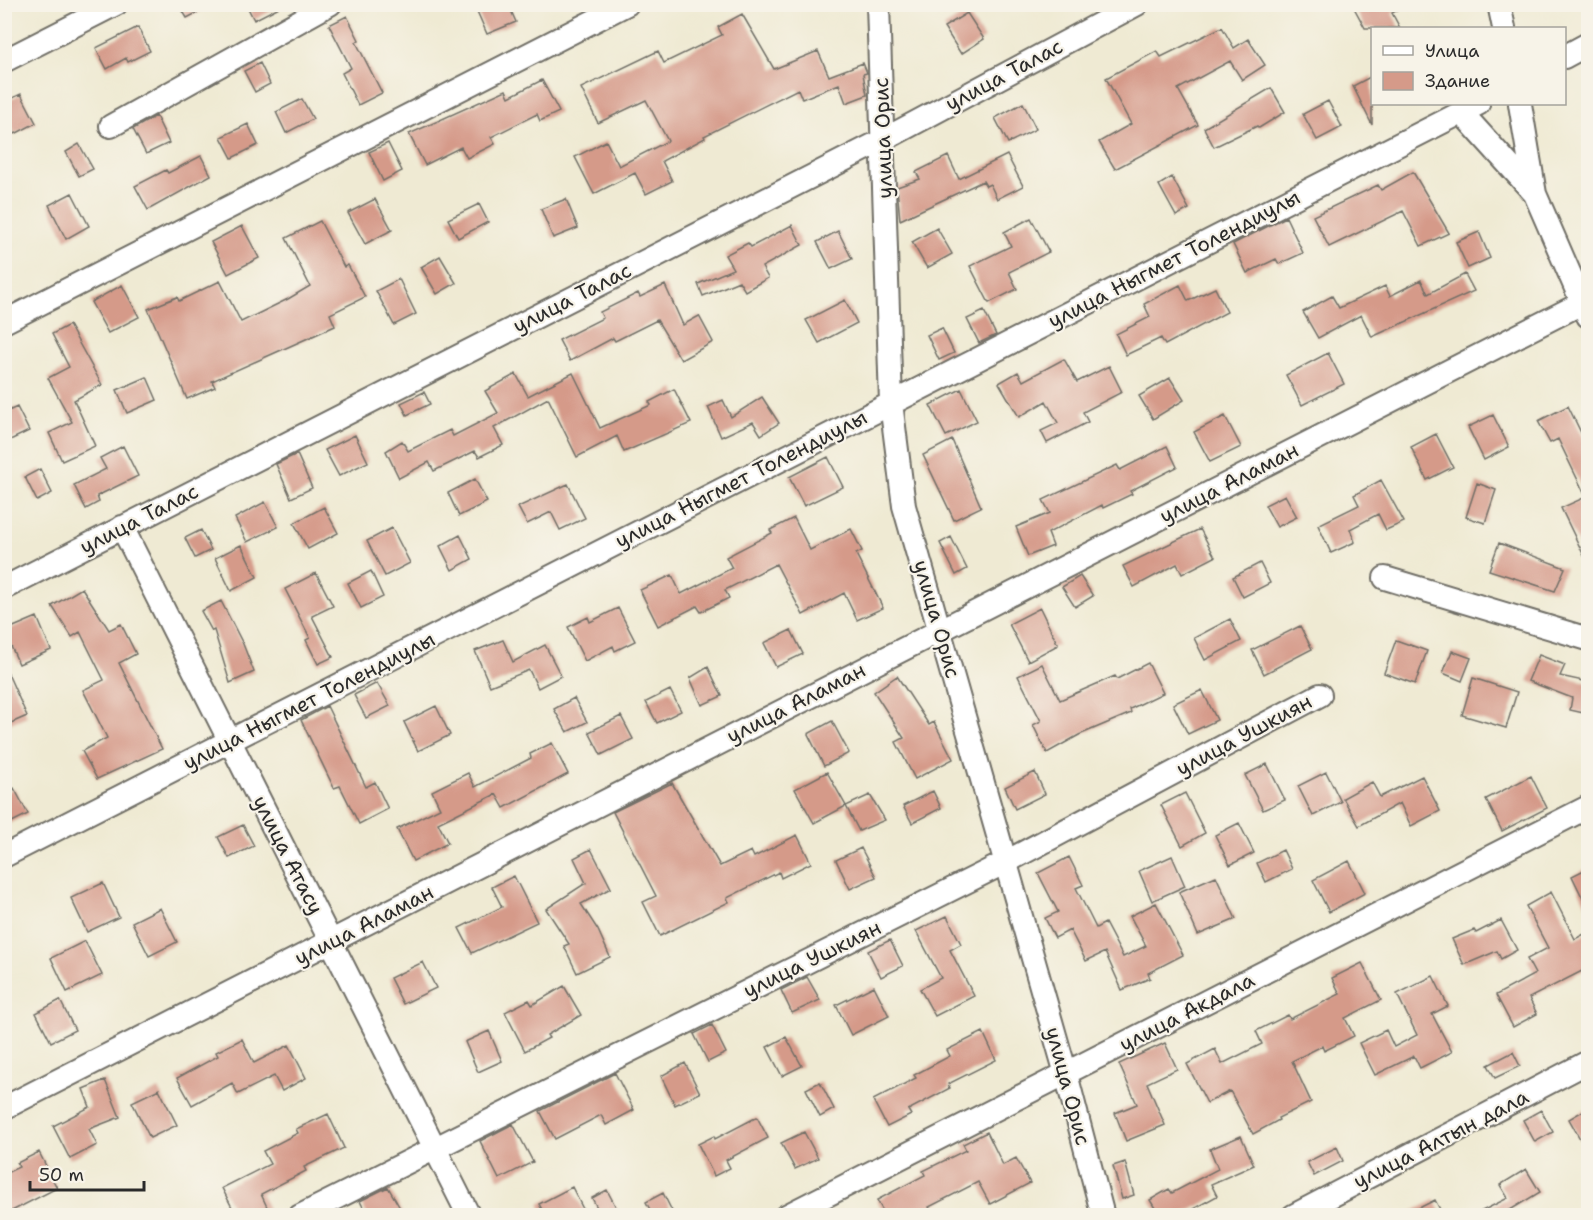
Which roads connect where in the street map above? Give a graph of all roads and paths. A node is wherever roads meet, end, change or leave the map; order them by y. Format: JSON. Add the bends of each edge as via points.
{"nodes":[{"id":1,"x":116,"y":4,"type":"edge"},
{"id":2,"x":330,"y":4,"type":"edge"},
{"id":3,"x":627,"y":4,"type":"edge"},
{"id":4,"x":878,"y":4,"type":"edge"},
{"id":5,"x":1137,"y":4,"type":"edge"},
{"id":6,"x":1499,"y":4,"type":"edge"},
{"id":7,"x":1504,"y":27,"type":"edge"},
{"id":8,"x":1588,"y":44,"type":"edge"},
{"id":9,"x":1566,"y":56,"type":"edge"},
{"id":10,"x":4,"y":61,"type":"edge"},
{"id":11,"x":1520,"y":105,"type":"edge"},
{"id":12,"x":1470,"y":108,"type":"edge"},
{"id":13,"x":111,"y":126,"type":"dead end"},
{"id":14,"x":883,"y":140,"type":"junction"},
{"id":15,"x":1535,"y":194,"type":"junction"},
{"id":16,"x":1586,"y":306,"type":"edge"},
{"id":17,"x":4,"y":322,"type":"edge"},
{"id":18,"x":891,"y":403,"type":"junction"},
{"id":19,"x":123,"y":527,"type":"junction"},
{"id":20,"x":1385,"y":578,"type":"dead end"},
{"id":21,"x":4,"y":588,"type":"edge"},
{"id":22,"x":940,"y":629,"type":"junction"},
{"id":23,"x":1588,"y":639,"type":"edge"},
{"id":24,"x":1320,"y":695,"type":"dead end"},
{"id":25,"x":230,"y":741,"type":"junction"},
{"id":26,"x":1588,"y":807,"type":"edge"},
{"id":27,"x":4,"y":856,"type":"edge"},
{"id":28,"x":1004,"y":863,"type":"junction"},
{"id":29,"x":333,"y":942,"type":"junction"},
{"id":30,"x":1588,"y":1062,"type":"edge"},
{"id":31,"x":1066,"y":1074,"type":"junction"},
{"id":32,"x":4,"y":1108,"type":"edge"},
{"id":33,"x":435,"y":1146,"type":"junction"},
{"id":34,"x":300,"y":1215,"type":"edge"},
{"id":35,"x":469,"y":1215,"type":"edge"},
{"id":36,"x":786,"y":1215,"type":"edge"},
{"id":37,"x":1103,"y":1215,"type":"edge"},
{"id":38,"x":1293,"y":1215,"type":"edge"}],
"edges":[{"from":1,"to":10,"type":"street"},
{"from":2,"to":13,"type":"street"},
{"from":3,"to":17,"type":"street"},
{"from":4,"to":14,"type":"street","name":"улица Орис"},
{"from":5,"to":14,"type":"street","name":"улица Талас"},
{"from":6,"to":7,"type":"street"},
{"from":8,"to":9,"type":"street"},
{"from":11,"to":15,"type":"street"},
{"from":12,"to":15,"type":"street"},
{"from":12,"to":18,"type":"street","name":"улица Ныгмет Толендиулы"},
{"from":14,"to":18,"type":"street","name":"улица Орис"},
{"from":14,"to":19,"type":"street","name":"улица Талас"},
{"from":15,"to":16,"type":"street"},
{"from":16,"to":22,"type":"street","name":"улица Аламан"},
{"from":18,"to":22,"type":"street","name":"улица Орис","via":[[904,506]]},
{"from":18,"to":25,"type":"street","name":"улица Ныгмет Толендиулы"},
{"from":19,"to":21,"type":"street","name":"улица Талас"},
{"from":19,"to":25,"type":"street","name":"улица Атасу"},
{"from":20,"to":23,"type":"street"},
{"from":22,"to":28,"type":"street","name":"улица Орис"},
{"from":22,"to":29,"type":"street","name":"улица Аламан"},
{"from":24,"to":28,"type":"street","name":"улица Ушкиян"},
{"from":25,"to":27,"type":"street","name":"улица Ныгмет Толендиулы"},
{"from":25,"to":29,"type":"street","name":"улица Атасу"},
{"from":26,"to":31,"type":"street","name":"улица Акдала"},
{"from":28,"to":31,"type":"street","name":"улица Орис"},
{"from":28,"to":33,"type":"street","name":"улица Ушкиян"},
{"from":29,"to":32,"type":"street","name":"улица Аламан"},
{"from":29,"to":33,"type":"street","name":"улица Атасу"},
{"from":30,"to":38,"type":"street","name":"улица Алтын дала"},
{"from":31,"to":36,"type":"street","name":"улица Акдала"},
{"from":31,"to":37,"type":"street","name":"улица Орис"},
{"from":33,"to":34,"type":"street","name":"улица Ушкиян"},
{"from":33,"to":35,"type":"street","name":"улица Атасу"}]}
